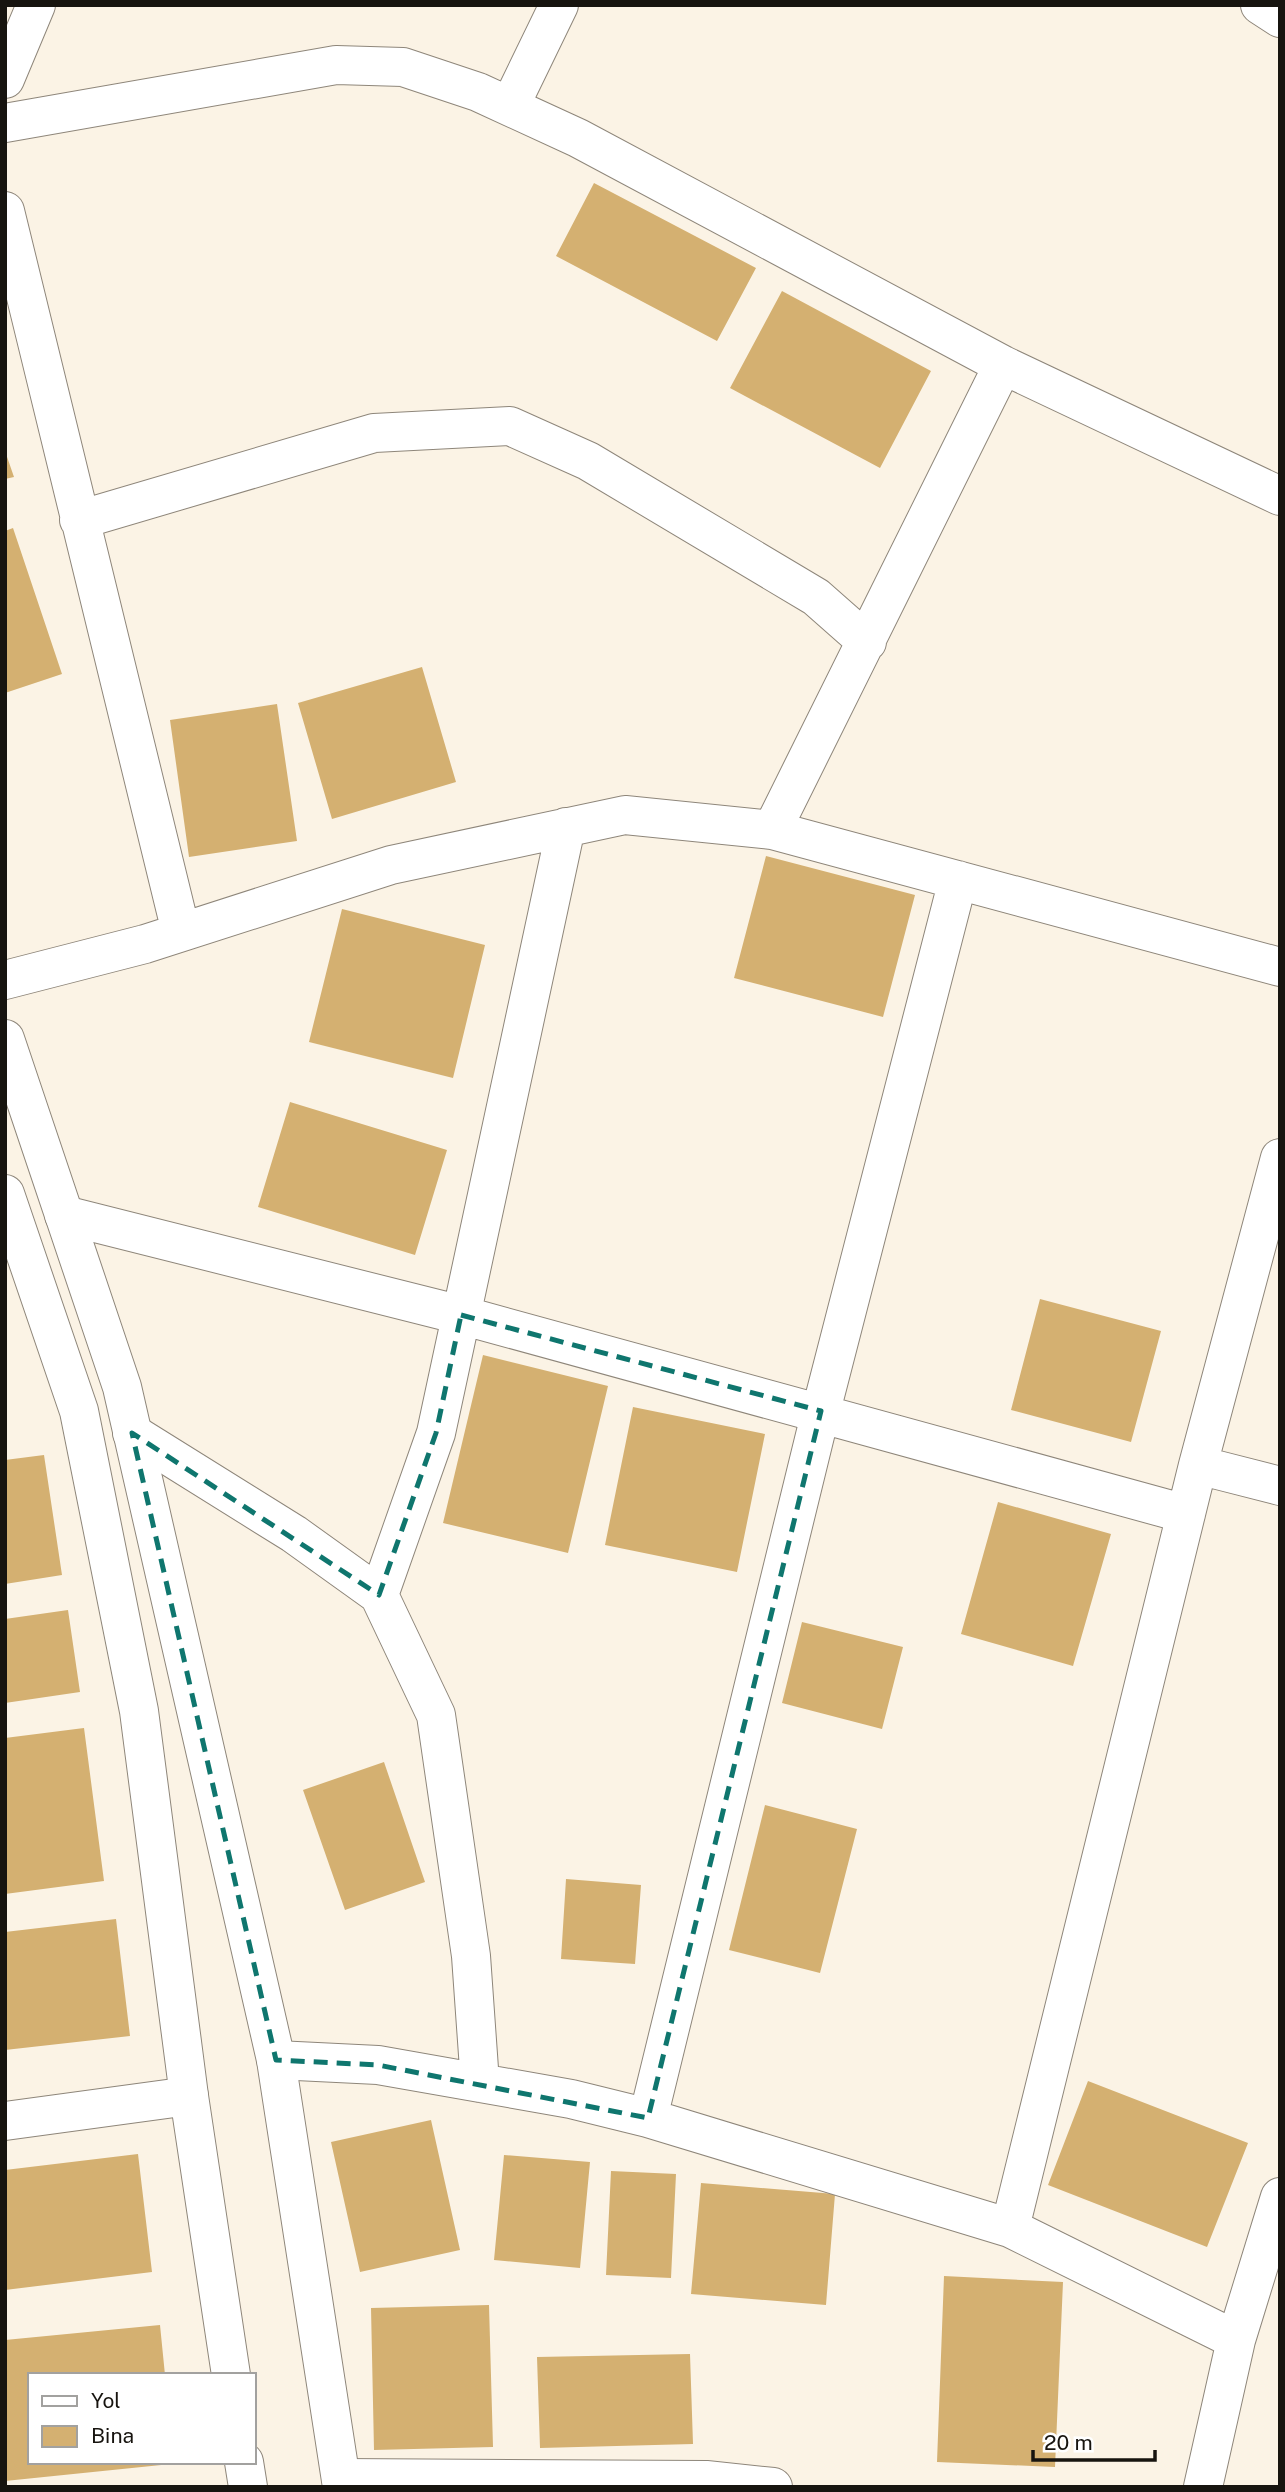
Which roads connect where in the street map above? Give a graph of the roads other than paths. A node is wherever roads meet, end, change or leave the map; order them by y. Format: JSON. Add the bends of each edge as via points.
{"nodes":[{"id":1,"x":37,"y":5,"type":"edge"},
{"id":2,"x":559,"y":5,"type":"edge"},
{"id":3,"x":1260,"y":5,"type":"edge"},
{"id":4,"x":1280,"y":18,"type":"edge"},
{"id":5,"x":5,"y":79,"type":"edge"},
{"id":6,"x":510,"y":106,"type":"junction"},
{"id":7,"x":5,"y":123,"type":"edge"},
{"id":8,"x":5,"y":211,"type":"edge"},
{"id":9,"x":1003,"y":365,"type":"junction"},
{"id":10,"x":1280,"y":496,"type":"edge"},
{"id":11,"x":79,"y":520,"type":"junction"},
{"id":12,"x":866,"y":642,"type":"junction"},
{"id":13,"x":566,"y":827,"type":"junction"},
{"id":14,"x":772,"y":830,"type":"junction"},
{"id":15,"x":958,"y":880,"type":"junction"},
{"id":16,"x":181,"y":932,"type":"junction"},
{"id":17,"x":1280,"y":967,"type":"edge"},
{"id":18,"x":5,"y":980,"type":"edge"},
{"id":19,"x":5,"y":1040,"type":"edge"},
{"id":20,"x":1280,"y":1158,"type":"edge"},
{"id":21,"x":5,"y":1194,"type":"edge"},
{"id":22,"x":64,"y":1215,"type":"junction"},
{"id":23,"x":461,"y":1315,"type":"junction"},
{"id":24,"x":821,"y":1411,"type":"junction"},
{"id":25,"x":132,"y":1433,"type":"junction"},
{"id":26,"x":1198,"y":1465,"type":"junction"},
{"id":27,"x":1280,"y":1486,"type":"edge"},
{"id":28,"x":1186,"y":1514,"type":"junction"},
{"id":29,"x":379,"y":1594,"type":"junction"},
{"id":30,"x":276,"y":2060,"type":"junction"},
{"id":31,"x":480,"y":2083,"type":"junction"},
{"id":32,"x":189,"y":2096,"type":"junction"},
{"id":33,"x":648,"y":2118,"type":"junction"},
{"id":34,"x":5,"y":2121,"type":"edge"},
{"id":35,"x":1277,"y":2215,"type":"edge"},
{"id":36,"x":1010,"y":2228,"type":"junction"},
{"id":37,"x":1236,"y":2340,"type":"junction"},
{"id":38,"x":231,"y":2373,"type":"edge"},
{"id":39,"x":244,"y":2464,"type":"edge"},
{"id":40,"x":342,"y":2482,"type":"edge"},
{"id":41,"x":248,"y":2487,"type":"edge"},
{"id":42,"x":773,"y":2487,"type":"edge"},
{"id":43,"x":1203,"y":2487,"type":"edge"}],
"edges":[{"from":1,"to":5,"type":"street"},
{"from":2,"to":6,"type":"street"},
{"from":3,"to":4,"type":"street"},
{"from":6,"to":7,"type":"street","via":[[403,67],[335,65]]},
{"from":6,"to":9,"type":"street"},
{"from":8,"to":11,"type":"street"},
{"from":9,"to":10,"type":"street"},
{"from":9,"to":12,"type":"street"},
{"from":11,"to":12,"type":"street","via":[[374,433],[510,426],[588,461],[816,597]]},
{"from":11,"to":16,"type":"street"},
{"from":12,"to":14,"type":"street"},
{"from":13,"to":14,"type":"street","via":[[625,815]]},
{"from":13,"to":16,"type":"street","via":[[391,865]]},
{"from":13,"to":23,"type":"street"},
{"from":14,"to":15,"type":"street"},
{"from":15,"to":17,"type":"street"},
{"from":15,"to":24,"type":"street"},
{"from":16,"to":18,"type":"street"},
{"from":19,"to":22,"type":"street"},
{"from":20,"to":26,"type":"street"},
{"from":21,"to":32,"type":"street","via":[[81,1425],[139,1711]]},
{"from":22,"to":23,"type":"street"},
{"from":22,"to":25,"type":"street"},
{"from":23,"to":24,"type":"street"},
{"from":23,"to":29,"type":"street","via":[[436,1433]]},
{"from":24,"to":28,"type":"street"},
{"from":24,"to":33,"type":"street"},
{"from":25,"to":29,"type":"street","via":[[294,1534]]},
{"from":25,"to":30,"type":"street"},
{"from":26,"to":27,"type":"street"},
{"from":26,"to":28,"type":"street"},
{"from":28,"to":36,"type":"street"},
{"from":29,"to":31,"type":"street","via":[[436,1716],[471,1956]]},
{"from":30,"to":31,"type":"street","via":[[378,2065]]},
{"from":30,"to":40,"type":"street"},
{"from":31,"to":33,"type":"street"},
{"from":32,"to":34,"type":"street"},
{"from":32,"to":38,"type":"street"},
{"from":33,"to":36,"type":"street"},
{"from":35,"to":37,"type":"street"},
{"from":36,"to":37,"type":"street"},
{"from":37,"to":43,"type":"street"},
{"from":39,"to":41,"type":"street"},
{"from":40,"to":42,"type":"street","via":[[706,2480]]}]}
